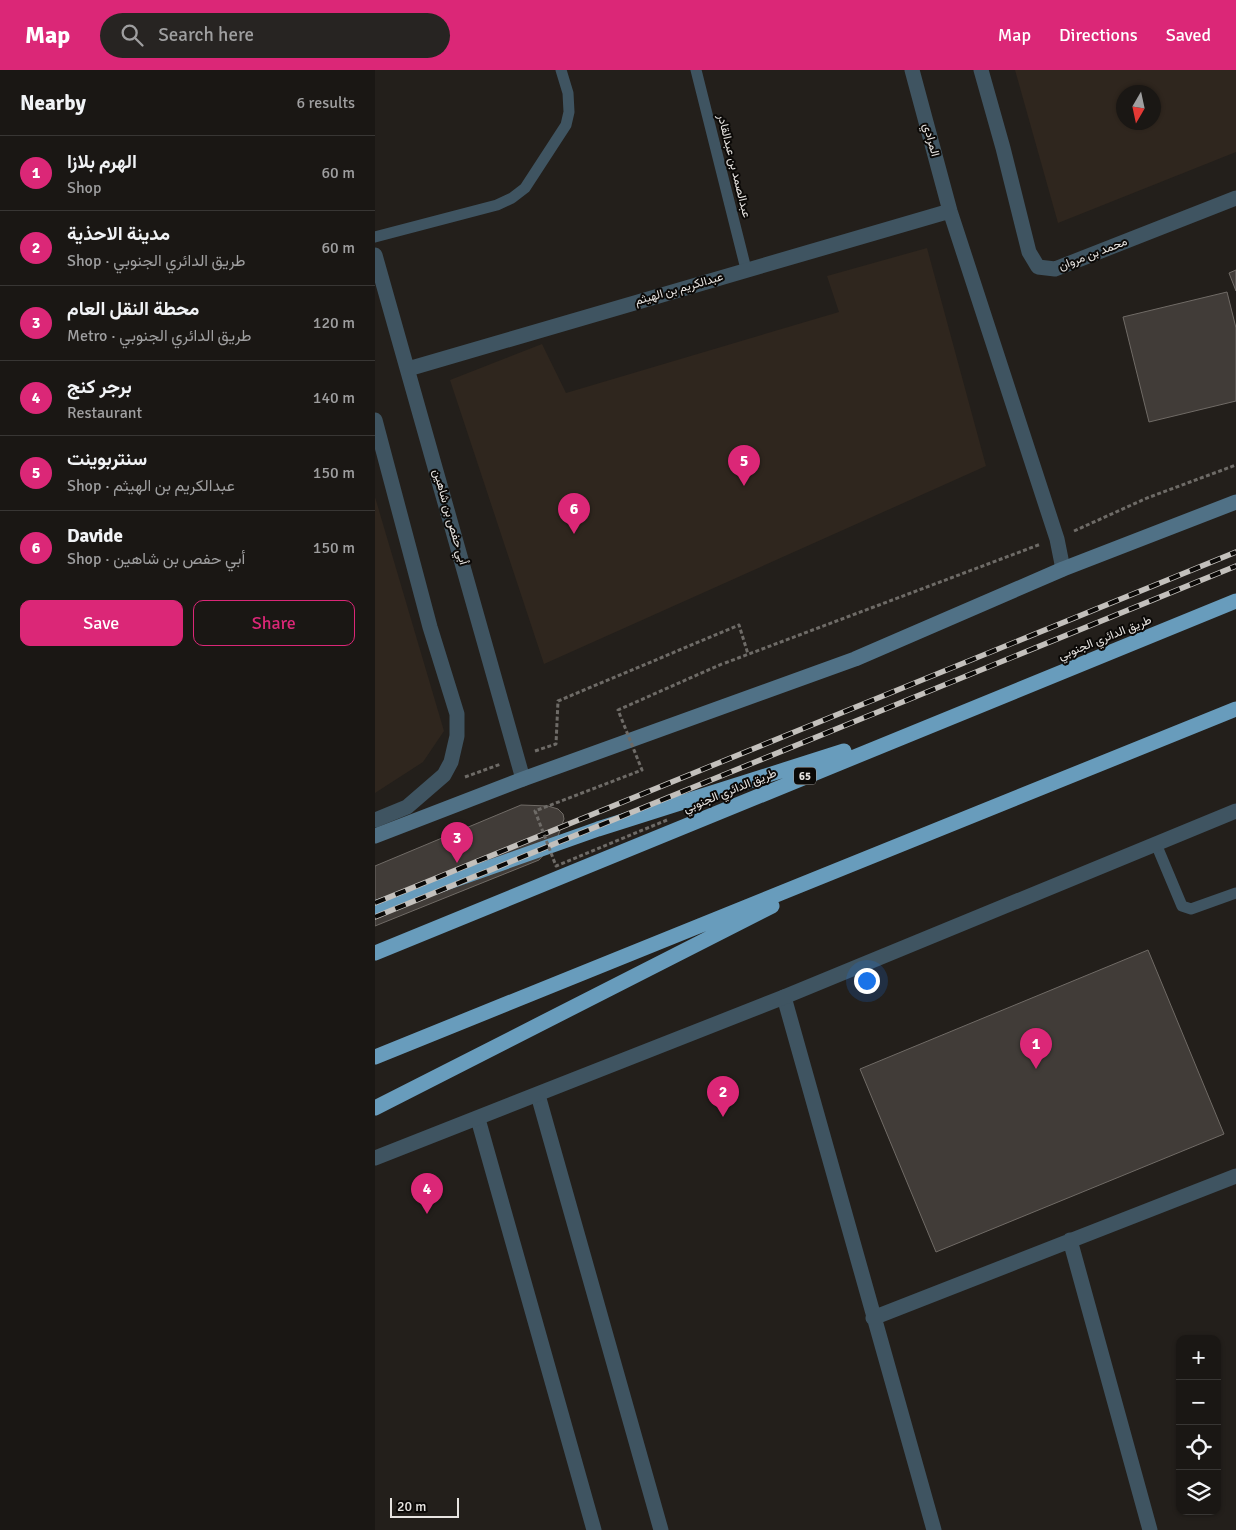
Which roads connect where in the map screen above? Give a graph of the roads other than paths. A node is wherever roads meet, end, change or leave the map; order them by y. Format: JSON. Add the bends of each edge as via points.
{"nodes":[{"id":1,"x":561,"y":70,"type":"edge"},
{"id":2,"x":696,"y":70,"type":"edge"},
{"id":3,"x":912,"y":70,"type":"edge"},
{"id":4,"x":981,"y":70,"type":"edge"},
{"id":5,"x":1236,"y":198,"type":"edge"},
{"id":6,"x":951,"y":211,"type":"junction"},
{"id":7,"x":375,"y":237,"type":"edge"},
{"id":8,"x":375,"y":255,"type":"edge"},
{"id":9,"x":746,"y":269,"type":"junction"},
{"id":10,"x":408,"y":369,"type":"junction"},
{"id":11,"x":375,"y":420,"type":"edge"},
{"id":12,"x":1236,"y":502,"type":"edge"},
{"id":13,"x":1063,"y":569,"type":"junction"},
{"id":14,"x":1236,"y":601,"type":"edge"},
{"id":15,"x":1236,"y":709,"type":"edge"},
{"id":16,"x":948,"y":718,"type":"junction"},
{"id":17,"x":523,"y":779,"type":"junction"},
{"id":18,"x":1236,"y":811,"type":"edge"},
{"id":19,"x":375,"y":820,"type":"edge"},
{"id":20,"x":375,"y":836,"type":"edge"},
{"id":21,"x":1156,"y":844,"type":"junction"},
{"id":22,"x":863,"y":860,"type":"junction"},
{"id":23,"x":1236,"y":893,"type":"edge"},
{"id":24,"x":375,"y":908,"type":"edge"},
{"id":25,"x":375,"y":952,"type":"edge"},
{"id":26,"x":784,"y":997,"type":"junction"},
{"id":27,"x":375,"y":1057,"type":"edge"},
{"id":28,"x":539,"y":1094,"type":"junction"},
{"id":29,"x":375,"y":1108,"type":"edge"},
{"id":30,"x":477,"y":1119,"type":"junction"},
{"id":31,"x":375,"y":1158,"type":"edge"},
{"id":32,"x":1236,"y":1176,"type":"edge"},
{"id":33,"x":1071,"y":1240,"type":"junction"},
{"id":34,"x":873,"y":1318,"type":"junction"},
{"id":35,"x":594,"y":1530,"type":"edge"},
{"id":36,"x":661,"y":1530,"type":"edge"},
{"id":37,"x":934,"y":1530,"type":"edge"},
{"id":38,"x":1150,"y":1530,"type":"edge"}],
"edges":[{"from":1,"to":7,"type":"lane","via":[[568,93],[566,125],[525,188],[497,205]]},
{"from":2,"to":9,"type":"lane","name":"عبدالصمد بن عبدالقادر"},
{"from":3,"to":6,"type":"street","name":"المرادي"},
{"from":4,"to":5,"type":"street","name":"محمد بن مروان","via":[[1029,252],[1039,267],[1055,269]]},
{"from":6,"to":9,"type":"street","name":"عبدالكريم بن الهيثم"},
{"from":6,"to":13,"type":"street","name":"المرادي","via":[[1057,539]]},
{"from":8,"to":10,"type":"street","name":"أبي حفص بن شاهين"},
{"from":9,"to":10,"type":"street","name":"عبدالكريم بن الهيثم"},
{"from":10,"to":17,"type":"street","name":"أبي حفص بن شاهين"},
{"from":11,"to":19,"type":"street","via":[[430,627],[457,714],[457,736],[451,762],[444,775],[407,807]]},
{"from":12,"to":13,"type":"main road"},
{"from":13,"to":17,"type":"main road","via":[[855,659]]},
{"from":14,"to":16,"type":"highway","name":"طريق الدائري الجنوبي","number":"65"},
{"from":15,"to":22,"type":"highway"},
{"from":16,"to":24,"type":"highway","via":[[598,829]]},
{"from":16,"to":25,"type":"highway","name":"طريق الدائري الجنوبي","number":"65"},
{"from":17,"to":20,"type":"main road"},
{"from":18,"to":21,"type":"street"},
{"from":21,"to":23,"type":"lane","via":[[1182,906],[1191,909]]},
{"from":21,"to":26,"type":"street"},
{"from":22,"to":27,"type":"highway"},
{"from":22,"to":29,"type":"highway"},
{"from":26,"to":28,"type":"street"},
{"from":26,"to":34,"type":"street"},
{"from":28,"to":30,"type":"street"},
{"from":28,"to":36,"type":"street"},
{"from":30,"to":31,"type":"street"},
{"from":30,"to":35,"type":"street"},
{"from":32,"to":33,"type":"street"},
{"from":33,"to":34,"type":"street"},
{"from":33,"to":38,"type":"street"},
{"from":34,"to":37,"type":"street"}]}
